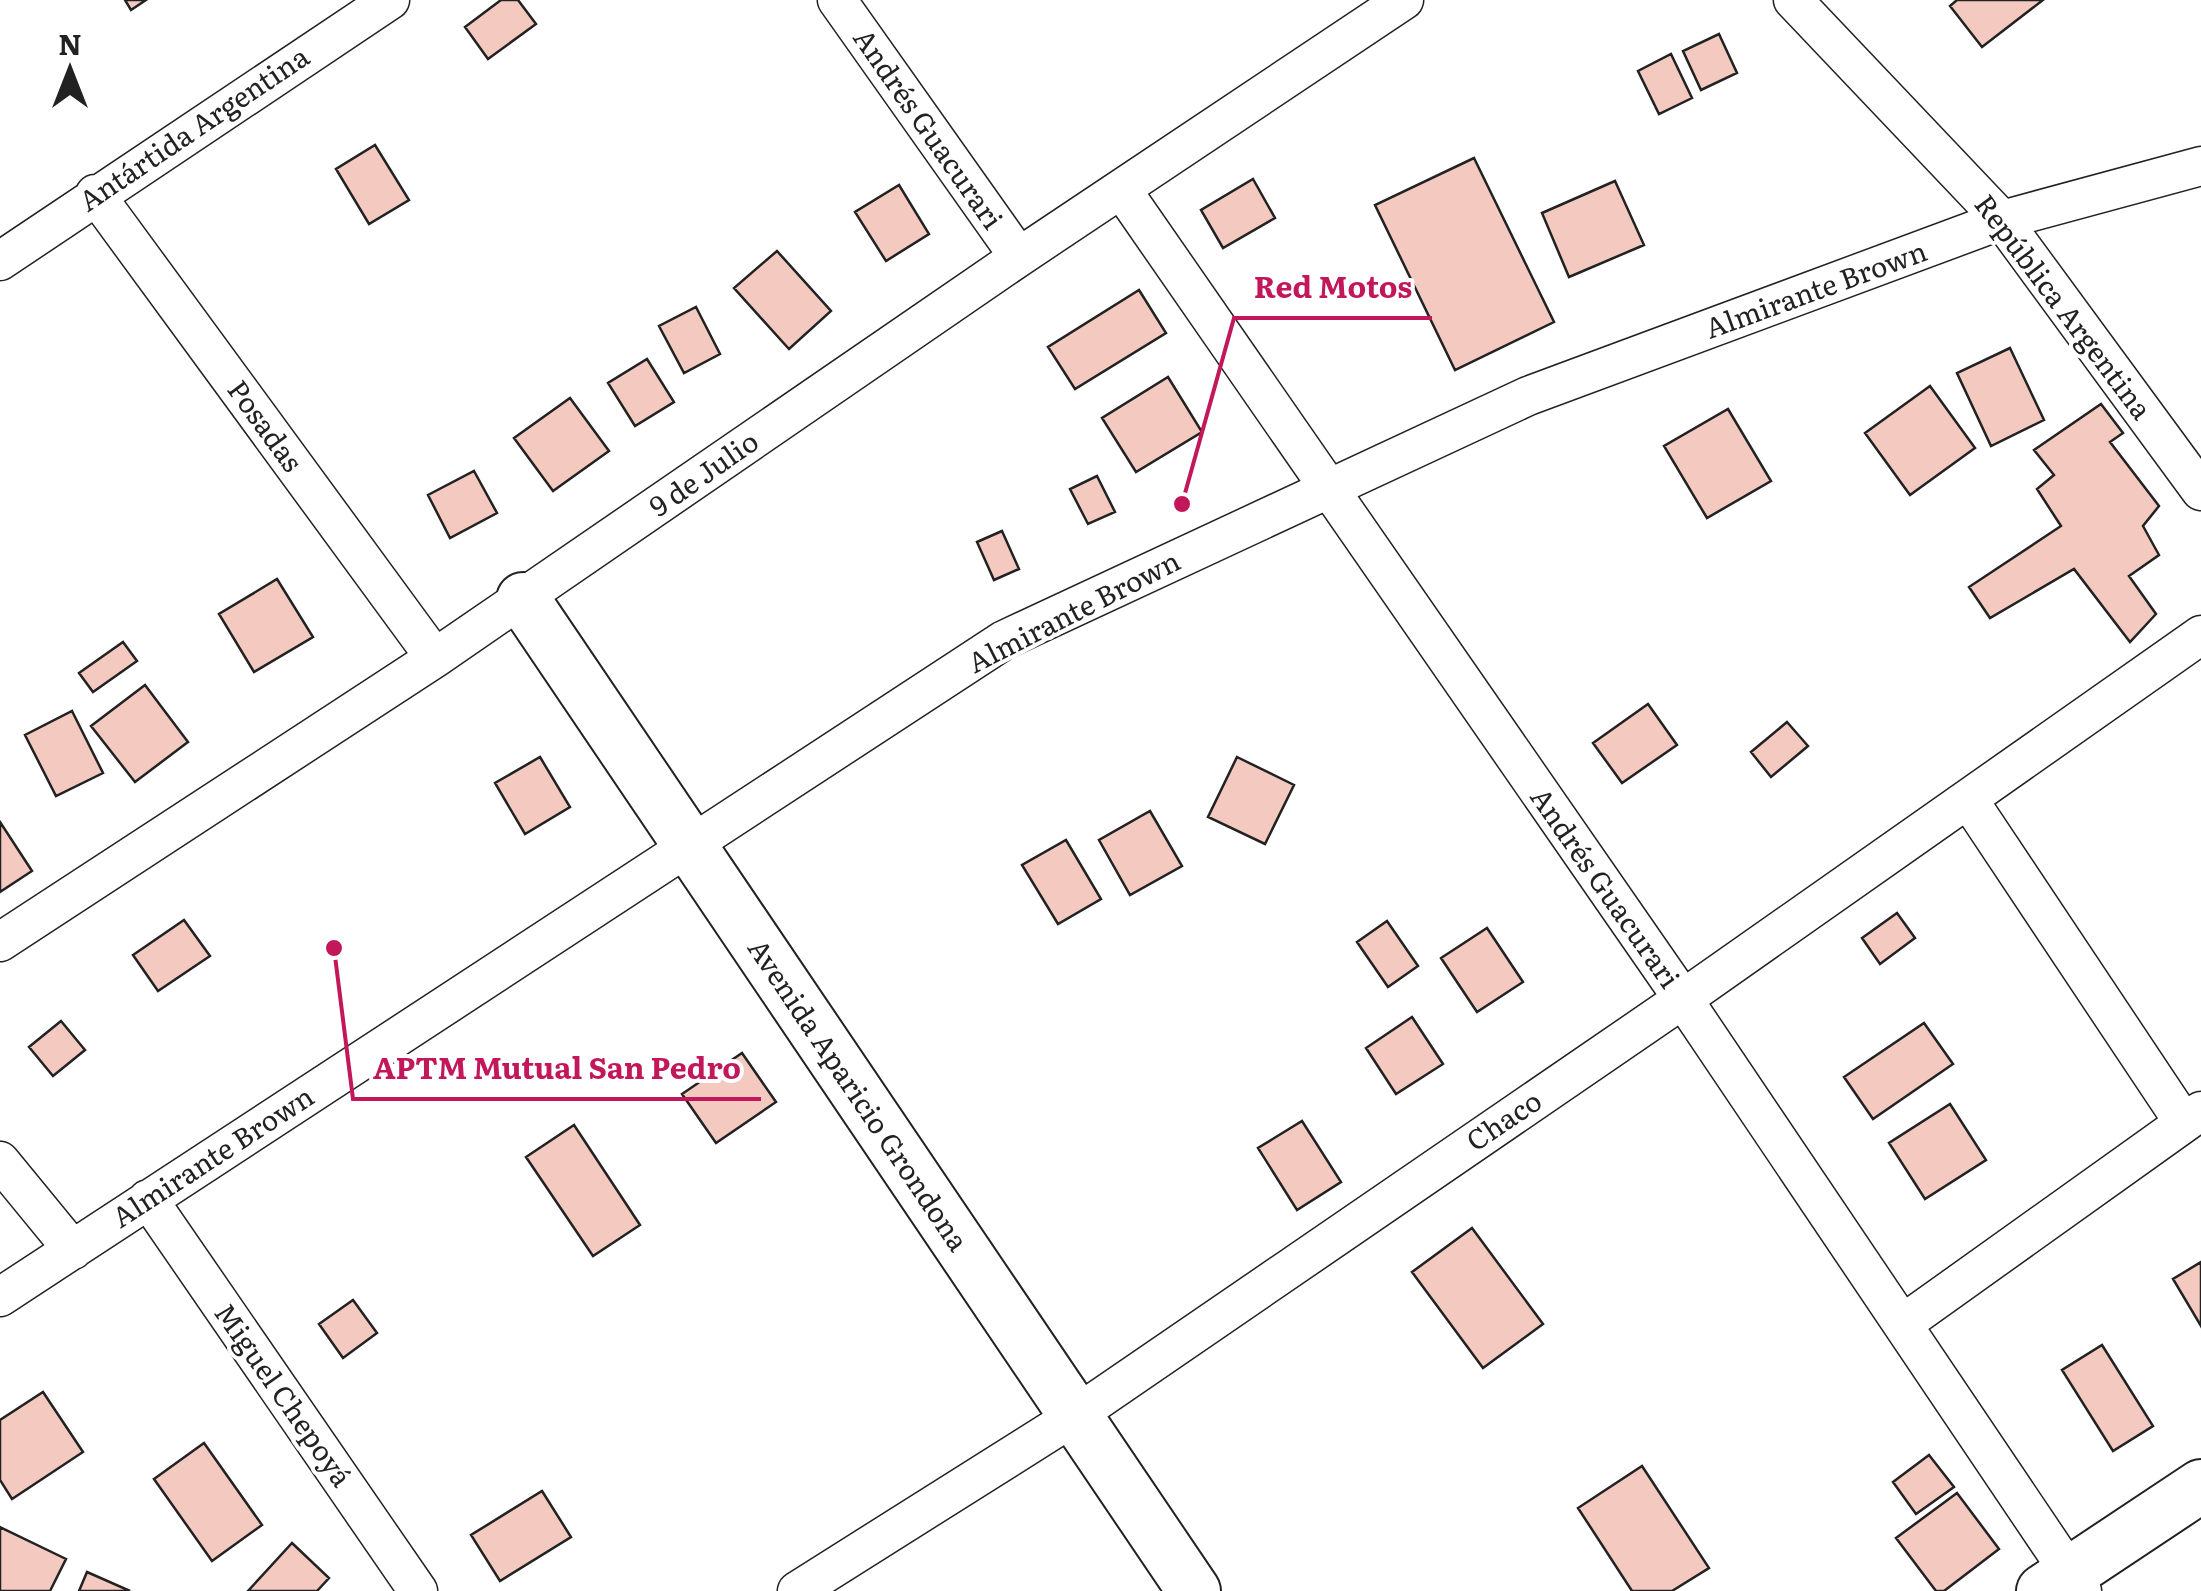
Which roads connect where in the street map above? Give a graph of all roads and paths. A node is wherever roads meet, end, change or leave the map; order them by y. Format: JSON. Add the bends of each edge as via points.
{"nodes":[{"id":1,"x":390,"y":0,"type":"edge"},
{"id":2,"x":837,"y":0,"type":"edge"},
{"id":3,"x":1404,"y":0,"type":"edge"},
{"id":4,"x":1793,"y":0,"type":"edge"},
{"id":5,"x":2201,"y":166,"type":"edge"},
{"id":6,"x":1122,"y":190,"type":"junction"},
{"id":7,"x":95,"y":194,"type":"junction"},
{"id":8,"x":2002,"y":220,"type":"junction"},
{"id":9,"x":1020,"y":257,"type":"junction"},
{"id":10,"x":0,"y":260,"type":"edge"},
{"id":11,"x":1326,"y":488,"type":"junction"},
{"id":12,"x":2201,"y":491,"type":"edge"},
{"id":13,"x":523,"y":599,"type":"junction"},
{"id":14,"x":2201,"y":635,"type":"edge"},
{"id":15,"x":434,"y":658,"type":"junction"},
{"id":16,"x":1968,"y":799,"type":"junction"},
{"id":17,"x":690,"y":845,"type":"junction"},
{"id":18,"x":0,"y":942,"type":"edge"},
{"id":19,"x":1683,"y":999,"type":"junction"},
{"id":20,"x":2192,"y":1117,"type":"edge"},
{"id":21,"x":0,"y":1161,"type":"edge"},
{"id":22,"x":148,"y":1198,"type":"junction"},
{"id":23,"x":73,"y":1250,"type":"junction"},
{"id":24,"x":0,"y":1297,"type":"edge"},
{"id":25,"x":1904,"y":1323,"type":"junction"},
{"id":26,"x":1073,"y":1416,"type":"junction"},
{"id":27,"x":2201,"y":1486,"type":"edge"},
{"id":28,"x":2064,"y":1585,"type":"edge"},
{"id":29,"x":418,"y":1591,"type":"edge"},
{"id":30,"x":797,"y":1591,"type":"edge"},
{"id":31,"x":1194,"y":1591,"type":"edge"}],
"edges":[{"from":1,"to":7,"type":"street","name":"Antártida Argentina"},
{"from":2,"to":9,"type":"street","name":"Andrés Guacurari"},
{"from":3,"to":6,"type":"street","name":"9 de Julio"},
{"from":4,"to":8,"type":"street","name":"República Argentina"},
{"from":5,"to":8,"type":"street","name":"Almirante Brown"},
{"from":6,"to":9,"type":"street","name":"9 de Julio"},
{"from":6,"to":11,"type":"street","name":"Andrés Guacurari"},
{"from":7,"to":10,"type":"street","name":"Antártida Argentina"},
{"from":7,"to":15,"type":"street","name":"Posadas"},
{"from":8,"to":11,"type":"street","name":"Almirante Brown","via":[[1528,396]]},
{"from":8,"to":12,"type":"street","name":"República Argentina"},
{"from":9,"to":13,"type":"street","name":"9 de Julio"},
{"from":11,"to":17,"type":"street","name":"Almirante Brown","via":[[1004,640]]},
{"from":11,"to":19,"type":"street","name":"Andrés Guacurari"},
{"from":13,"to":15,"type":"street","name":"9 de Julio"},
{"from":13,"to":17,"type":"main road","name":"Avenida Aparicio Grondona"},
{"from":14,"to":16,"type":"street","name":"Chaco"},
{"from":15,"to":18,"type":"street","name":"9 de Julio"},
{"from":16,"to":19,"type":"street","name":"Chaco"},
{"from":16,"to":20,"type":"street"},
{"from":17,"to":22,"type":"street","name":"Almirante Brown"},
{"from":17,"to":26,"type":"main road","name":"Avenida Aparicio Grondona"},
{"from":19,"to":25,"type":"street","name":"Andrés Guacurari"},
{"from":19,"to":26,"type":"street","name":"Chaco"},
{"from":20,"to":25,"type":"street"},
{"from":21,"to":23,"type":"street"},
{"from":22,"to":23,"type":"street","name":"Almirante Brown"},
{"from":22,"to":29,"type":"street","name":"Miguel Chepoyá"},
{"from":23,"to":24,"type":"street","name":"Almirante Brown"},
{"from":25,"to":28,"type":"street","name":"Andrés Guacurari"},
{"from":26,"to":30,"type":"street","name":"Chaco"},
{"from":26,"to":31,"type":"main road","name":"Avenida Aparicio Grondona"},
{"from":27,"to":28,"type":"main road"}]}
